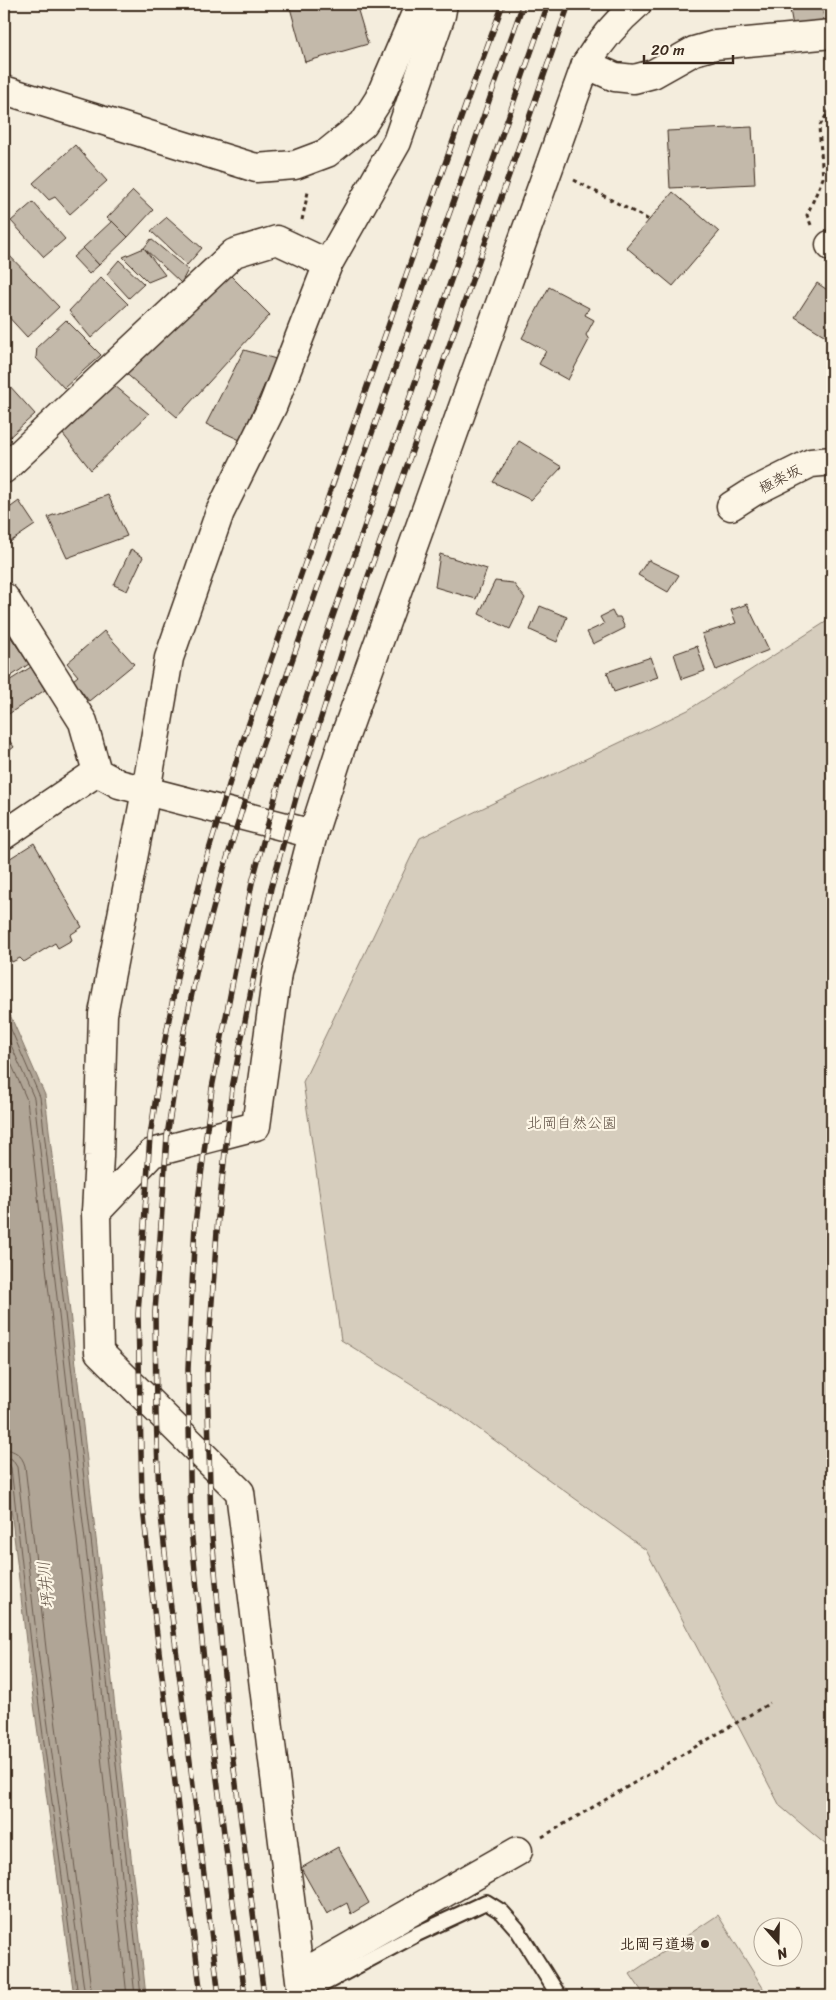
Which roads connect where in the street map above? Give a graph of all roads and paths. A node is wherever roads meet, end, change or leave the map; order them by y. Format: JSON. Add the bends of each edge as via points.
{"nodes":[{"id":1,"x":420,"y":4,"type":"edge"},
{"id":2,"x":443,"y":4,"type":"edge"},
{"id":3,"x":637,"y":4,"type":"edge"},
{"id":4,"x":832,"y":34,"type":"edge"},
{"id":5,"x":586,"y":64,"type":"junction"},
{"id":6,"x":4,"y":90,"type":"edge"},
{"id":7,"x":832,"y":106,"type":"edge"},
{"id":8,"x":316,"y":157,"type":"junction"},
{"id":9,"x":574,"y":180,"type":"dead end"},
{"id":10,"x":649,"y":220,"type":"dead end"},
{"id":11,"x":831,"y":246,"type":"edge"},
{"id":12,"x":296,"y":249,"type":"junction"},
{"id":13,"x":328,"y":264,"type":"junction"},
{"id":14,"x":832,"y":461,"type":"edge"},
{"id":15,"x":4,"y":469,"type":"edge"},
{"id":16,"x":731,"y":506,"type":"dead end"},
{"id":17,"x":4,"y":598,"type":"edge"},
{"id":18,"x":97,"y":772,"type":"junction"},
{"id":19,"x":146,"y":791,"type":"junction"},
{"id":20,"x":313,"y":834,"type":"junction"},
{"id":21,"x":4,"y":835,"type":"edge"},
{"id":22,"x":96,"y":1212,"type":"junction"},
{"id":23,"x":770,"y":1703,"type":"dead end"},
{"id":24,"x":518,"y":1852,"type":"joint"},
{"id":25,"x":301,"y":1989,"type":"edge"},
{"id":26,"x":559,"y":1996,"type":"edge"}],
"edges":[{"from":1,"to":8,"type":"street","via":[[379,99],[363,124],[327,153]]},
{"from":2,"to":13,"type":"street","via":[[397,142]]},
{"from":3,"to":5,"type":"street","via":[[599,42]]},
{"from":4,"to":5,"type":"street","via":[[715,44],[694,50],[653,74],[634,79],[615,77]]},
{"from":5,"to":20,"type":"street","via":[[340,750]]},
{"from":6,"to":8,"type":"street","via":[[256,168],[294,165]]},
{"from":7,"to":11,"type":"path","via":[[819,127],[823,178],[807,215],[813,231]]},
{"from":8,"to":12,"type":"path"},
{"from":9,"to":10,"type":"path"},
{"from":12,"to":13,"type":"street"},
{"from":12,"to":15,"type":"street","via":[[277,240],[234,253]]},
{"from":13,"to":19,"type":"street","via":[[273,405],[220,512],[169,658]]},
{"from":14,"to":16,"type":"street","name":"極楽坂","via":[[811,463]]},
{"from":17,"to":18,"type":"street","via":[[82,722]]},
{"from":18,"to":19,"type":"street","via":[[119,784]]},
{"from":18,"to":21,"type":"street"},
{"from":19,"to":20,"type":"street"},
{"from":19,"to":22,"type":"street","via":[[103,1014]]},
{"from":20,"to":22,"type":"street","via":[[277,973],[256,1126],[152,1153]]},
{"from":22,"to":25,"type":"street","via":[[99,1352],[240,1492]]},
{"from":23,"to":24,"type":"path"},
{"from":24,"to":25,"type":"street"},
{"from":25,"to":26,"type":"lane","via":[[486,1902],[502,1912],[517,1929]]}]}
